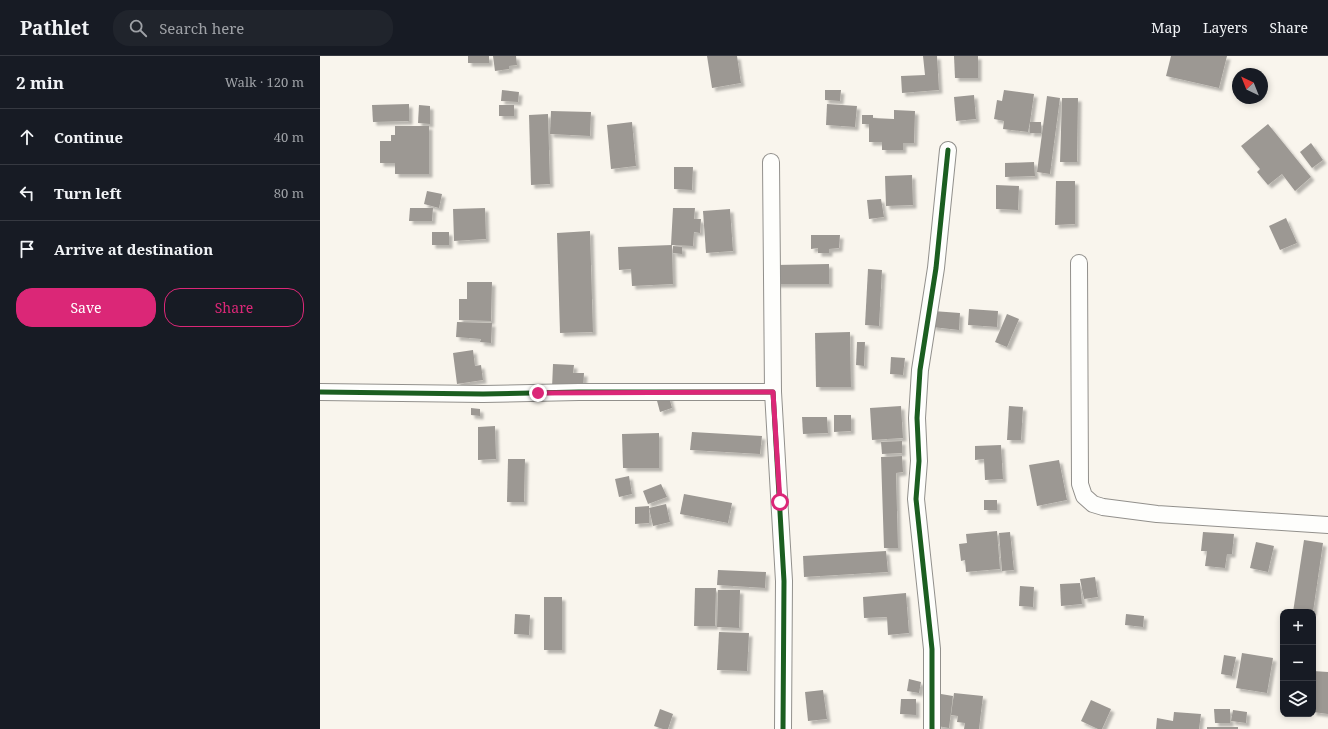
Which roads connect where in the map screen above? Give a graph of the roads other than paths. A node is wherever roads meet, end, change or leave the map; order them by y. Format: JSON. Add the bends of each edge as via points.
{"nodes":[{"id":1,"x":948,"y":150,"type":"dead end"},
{"id":2,"x":771,"y":162,"type":"dead end"},
{"id":3,"x":1079,"y":263,"type":"dead end"},
{"id":4,"x":320,"y":392,"type":"edge"},
{"id":5,"x":773,"y":392,"type":"junction"},
{"id":6,"x":1328,"y":525,"type":"edge"},
{"id":7,"x":783,"y":729,"type":"edge"},
{"id":8,"x":932,"y":729,"type":"edge"}],
"edges":[{"from":1,"to":8,"type":"street","via":[[936,268],[920,370],[917,418],[919,461],[916,499],[932,649]]},
{"from":2,"to":5,"type":"street"},
{"from":3,"to":6,"type":"street","via":[[1080,484],[1084,496],[1103,508]]},
{"from":4,"to":5,"type":"street"},
{"from":5,"to":7,"type":"street","via":[[784,581]]}]}
